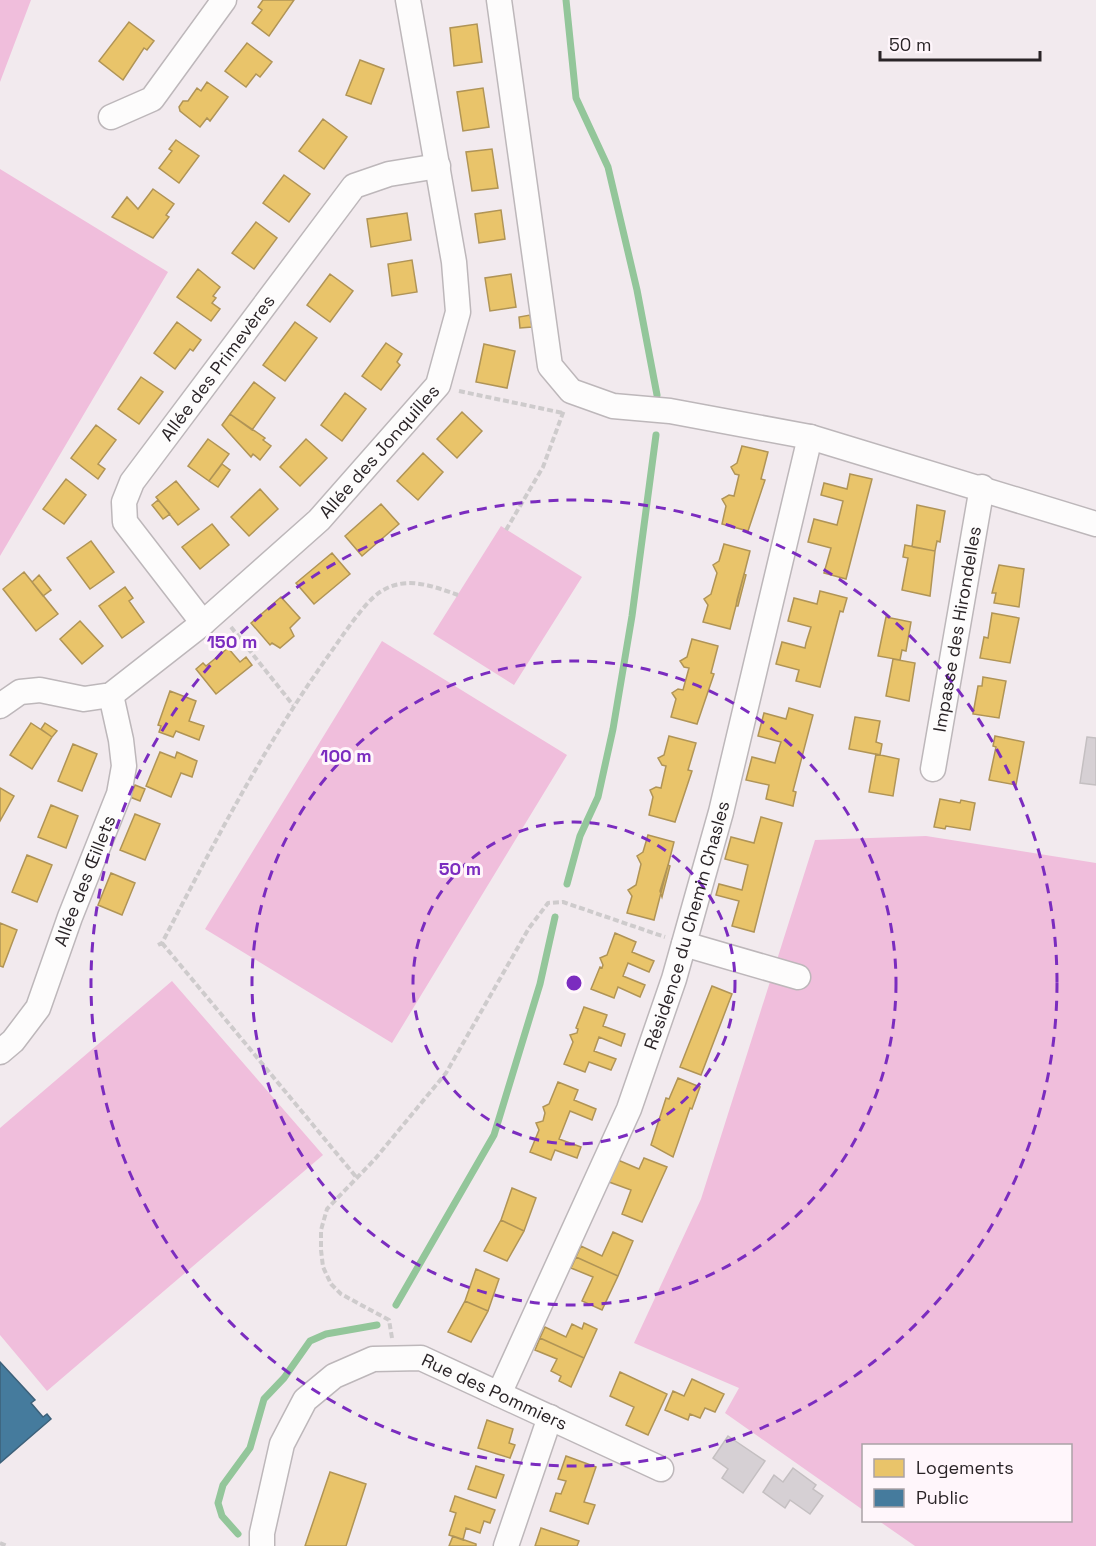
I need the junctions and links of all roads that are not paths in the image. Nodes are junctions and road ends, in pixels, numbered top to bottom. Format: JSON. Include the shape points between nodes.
{"nodes":[{"id":1,"x":224,"y":0,"type":"edge"},
{"id":2,"x":408,"y":0,"type":"edge"},
{"id":3,"x":499,"y":0,"type":"edge"},
{"id":4,"x":111,"y":117,"type":"dead end"},
{"id":5,"x":438,"y":166,"type":"junction"},
{"id":6,"x":810,"y":436,"type":"junction"},
{"id":7,"x":982,"y":487,"type":"junction"},
{"id":8,"x":1096,"y":524,"type":"edge"},
{"id":9,"x":210,"y":616,"type":"junction"},
{"id":10,"x":111,"y":696,"type":"junction"},
{"id":11,"x":0,"y":706,"type":"edge"},
{"id":12,"x":933,"y":769,"type":"dead end"},
{"id":13,"x":684,"y":944,"type":"junction"},
{"id":14,"x":798,"y":977,"type":"dead end"},
{"id":15,"x":0,"y":1052,"type":"edge"},
{"id":16,"x":499,"y":1394,"type":"junction"},
{"id":17,"x":550,"y":1416,"type":"junction"},
{"id":18,"x":661,"y":1469,"type":"dead end"},
{"id":19,"x":262,"y":1546,"type":"edge"},
{"id":20,"x":506,"y":1546,"type":"edge"}],
"edges":[{"from":1,"to":4,"type":"street","via":[[152,99]]},
{"from":2,"to":5,"type":"street","name":"Allée des Jonquilles"},
{"from":3,"to":6,"type":"street","via":[[550,366],[567,402],[670,411]]},
{"from":5,"to":9,"type":"street","name":"Allée des Jonquilles","via":[[458,312],[438,385],[320,520]]},
{"from":5,"to":9,"type":"street","name":"Allée des Primevères","via":[[389,174],[354,186],[132,482],[124,502],[125,522]]},
{"from":6,"to":7,"type":"street"},
{"from":6,"to":13,"type":"street","name":"Résidence du Chemin Chasles","via":[[721,812]]},
{"from":7,"to":8,"type":"street"},
{"from":7,"to":12,"type":"street","name":"Impasse des Hirondelles"},
{"from":9,"to":10,"type":"street","name":"Allée des Jonquilles"},
{"from":10,"to":11,"type":"street","via":[[84,699],[40,690],[20,692]]},
{"from":10,"to":15,"type":"street","name":"Allée des Œillets","via":[[124,766],[119,794],[38,1008]]},
{"from":13,"to":14,"type":"street"},
{"from":13,"to":16,"type":"street","name":"Résidence du Chemin Chasles","via":[[629,1109]]},
{"from":16,"to":17,"type":"street","name":"Rue des Pommiers"},
{"from":16,"to":19,"type":"street","name":"Rue des Pommiers","via":[[421,1358],[373,1359],[334,1376],[304,1400],[282,1444]]},
{"from":17,"to":18,"type":"street","name":"Rue des Pommiers"},
{"from":17,"to":20,"type":"street"}]}
